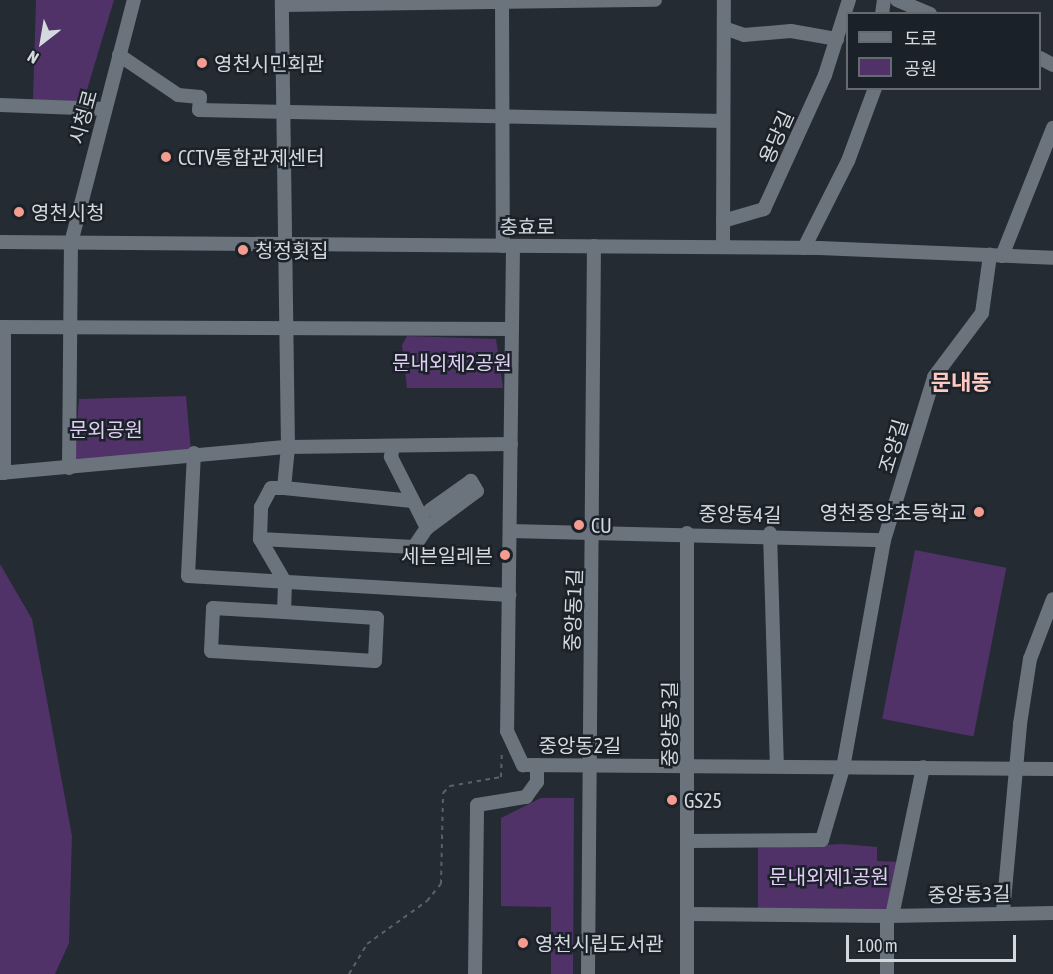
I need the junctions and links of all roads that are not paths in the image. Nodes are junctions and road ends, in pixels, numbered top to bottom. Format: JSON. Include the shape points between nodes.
{"nodes":[{"id":1,"x":134,"y":0,"type":"edge"},
{"id":2,"x":655,"y":0,"type":"edge"},
{"id":3,"x":724,"y":0,"type":"edge"},
{"id":4,"x":849,"y":0,"type":"edge"},
{"id":5,"x":897,"y":0,"type":"edge"},
{"id":6,"x":502,"y":1,"type":"edge"},
{"id":7,"x":282,"y":2,"type":"edge"},
{"id":8,"x":925,"y":12,"type":"edge"},
{"id":9,"x":724,"y":28,"type":"junction"},
{"id":10,"x":837,"y":39,"type":"junction"},
{"id":11,"x":119,"y":55,"type":"junction"},
{"id":12,"x":874,"y":90,"type":"edge"},
{"id":13,"x":0,"y":105,"type":"edge"},
{"id":14,"x":105,"y":109,"type":"junction"},
{"id":15,"x":283,"y":115,"type":"junction"},
{"id":16,"x":503,"y":118,"type":"junction"},
{"id":17,"x":723,"y":121,"type":"junction"},
{"id":18,"x":1053,"y":128,"type":"edge"},
{"id":19,"x":723,"y":221,"type":"junction"},
{"id":20,"x":0,"y":242,"type":"edge"},
{"id":21,"x":71,"y":243,"type":"junction"},
{"id":22,"x":285,"y":244,"type":"junction"},
{"id":23,"x":508,"y":246,"type":"junction"},
{"id":24,"x":594,"y":246,"type":"junction"},
{"id":25,"x":723,"y":247,"type":"junction"},
{"id":26,"x":804,"y":248,"type":"junction"},
{"id":27,"x":996,"y":256,"type":"junction"},
{"id":28,"x":1053,"y":258,"type":"edge"},
{"id":29,"x":2,"y":327,"type":"edge"},
{"id":30,"x":70,"y":329,"type":"junction"},
{"id":31,"x":285,"y":329,"type":"junction"},
{"id":32,"x":512,"y":329,"type":"junction"},
{"id":33,"x":511,"y":444,"type":"junction"},
{"id":34,"x":393,"y":446,"type":"junction"},
{"id":35,"x":288,"y":447,"type":"junction"},
{"id":36,"x":194,"y":453,"type":"junction"},
{"id":37,"x":69,"y":468,"type":"junction"},
{"id":38,"x":2,"y":473,"type":"edge"},
{"id":39,"x":284,"y":488,"type":"junction"},
{"id":40,"x":412,"y":501,"type":"junction"},
{"id":41,"x":430,"y":510,"type":"dead end"},
{"id":42,"x":427,"y":528,"type":"junction"},
{"id":43,"x":510,"y":531,"type":"junction"},
{"id":44,"x":594,"y":533,"type":"junction"},
{"id":45,"x":687,"y":533,"type":"junction"},
{"id":46,"x":770,"y":533,"type":"junction"},
{"id":47,"x":260,"y":539,"type":"junction"},
{"id":48,"x":884,"y":540,"type":"junction"},
{"id":49,"x":285,"y":582,"type":"junction"},
{"id":50,"x":509,"y":595,"type":"junction"},
{"id":51,"x":1053,"y":599,"type":"edge"},
{"id":52,"x":284,"y":612,"type":"junction"},
{"id":53,"x":588,"y":764,"type":"junction"},
{"id":54,"x":537,"y":765,"type":"junction"},
{"id":55,"x":689,"y":766,"type":"junction"},
{"id":56,"x":777,"y":766,"type":"junction"},
{"id":57,"x":923,"y":767,"type":"junction"},
{"id":58,"x":843,"y":768,"type":"junction"},
{"id":59,"x":1016,"y":769,"type":"junction"},
{"id":60,"x":1053,"y":769,"type":"edge"},
{"id":61,"x":689,"y":841,"type":"junction"},
{"id":62,"x":1002,"y":912,"type":"junction"},
{"id":63,"x":1053,"y":913,"type":"edge"},
{"id":64,"x":689,"y":914,"type":"junction"},
{"id":65,"x":889,"y":916,"type":"junction"},
{"id":66,"x":475,"y":974,"type":"edge"},
{"id":67,"x":588,"y":974,"type":"edge"},
{"id":68,"x":687,"y":974,"type":"edge"},
{"id":69,"x":886,"y":974,"type":"edge"}],
"edges":[{"from":1,"to":11,"type":"street","name":"시청로"},
{"from":2,"to":6,"type":"street"},
{"from":3,"to":9,"type":"street"},
{"from":4,"to":10,"type":"street","name":"용당길"},
{"from":5,"to":8,"type":"street"},
{"from":6,"to":7,"type":"street"},
{"from":6,"to":16,"type":"street","name":"중앙동2길"},
{"from":7,"to":15,"type":"street"},
{"from":9,"to":10,"type":"street","via":[[744,35],[791,31]]},
{"from":9,"to":17,"type":"street"},
{"from":10,"to":19,"type":"street","name":"용당길","via":[[764,209]]},
{"from":11,"to":14,"type":"street","name":"시청로"},
{"from":11,"to":15,"type":"street","via":[[178,95],[200,97],[199,110]]},
{"from":12,"to":26,"type":"street","via":[[848,160]]},
{"from":13,"to":14,"type":"street"},
{"from":14,"to":21,"type":"street","name":"시청로"},
{"from":15,"to":16,"type":"street"},
{"from":15,"to":22,"type":"street"},
{"from":16,"to":17,"type":"street"},
{"from":16,"to":23,"type":"street","name":"중앙동2길"},
{"from":17,"to":19,"type":"street"},
{"from":18,"to":27,"type":"street","name":"조양길"},
{"from":19,"to":25,"type":"street"},
{"from":20,"to":21,"type":"street","name":"충효로"},
{"from":21,"to":22,"type":"street","name":"충효로"},
{"from":21,"to":30,"type":"street","name":"시청로"},
{"from":22,"to":23,"type":"street","name":"충효로"},
{"from":22,"to":31,"type":"street"},
{"from":23,"to":24,"type":"street","name":"충효로"},
{"from":23,"to":32,"type":"street","name":"중앙동2길"},
{"from":24,"to":25,"type":"street","name":"충효로"},
{"from":24,"to":44,"type":"street","name":"중앙동1길"},
{"from":25,"to":26,"type":"street","name":"충효로"},
{"from":26,"to":27,"type":"street","name":"충효로"},
{"from":27,"to":28,"type":"street","name":"충효로"},
{"from":27,"to":48,"type":"street","name":"조양길","via":[[982,313],[934,377]]},
{"from":29,"to":30,"type":"street"},
{"from":29,"to":38,"type":"street"},
{"from":30,"to":31,"type":"street"},
{"from":30,"to":37,"type":"street","name":"시청로"},
{"from":31,"to":32,"type":"street"},
{"from":31,"to":35,"type":"street"},
{"from":32,"to":33,"type":"street","name":"중앙동2길"},
{"from":33,"to":34,"type":"street"},
{"from":33,"to":43,"type":"street","name":"중앙동2길"},
{"from":34,"to":35,"type":"street"},
{"from":34,"to":40,"type":"street","via":[[391,457]]},
{"from":35,"to":36,"type":"street"},
{"from":35,"to":39,"type":"street"},
{"from":36,"to":37,"type":"street"},
{"from":36,"to":49,"type":"street","via":[[188,576]]},
{"from":37,"to":38,"type":"street"},
{"from":39,"to":40,"type":"street"},
{"from":39,"to":47,"type":"street","via":[[271,488],[261,507]]},
{"from":40,"to":42,"type":"street"},
{"from":41,"to":42,"type":"street","via":[[471,481],[477,491]]},
{"from":42,"to":47,"type":"street","via":[[414,547]]},
{"from":43,"to":44,"type":"street","name":"중앙동4길"},
{"from":43,"to":50,"type":"street","name":"중앙동2길"},
{"from":44,"to":45,"type":"street","name":"중앙동4길"},
{"from":44,"to":53,"type":"street","name":"중앙동1길"},
{"from":45,"to":46,"type":"street","name":"중앙동4길"},
{"from":45,"to":55,"type":"street","name":"중앙동 3길"},
{"from":46,"to":48,"type":"street","name":"중앙동4길"},
{"from":46,"to":56,"type":"street"},
{"from":47,"to":49,"type":"street"},
{"from":48,"to":58,"type":"street","name":"조양길"},
{"from":49,"to":50,"type":"street"},
{"from":49,"to":52,"type":"street"},
{"from":50,"to":54,"type":"street","name":"중앙동2길","via":[[507,731],[523,765]]},
{"from":51,"to":59,"type":"street","via":[[1030,659]]},
{"from":52,"to":52,"type":"street","via":[[213,608],[211,651],[375,661],[377,618]]},
{"from":53,"to":54,"type":"street","name":"중앙동2길"},
{"from":53,"to":55,"type":"street","name":"중앙동2길"},
{"from":53,"to":67,"type":"street","name":"중앙동1길"},
{"from":54,"to":66,"type":"street","via":[[537,782],[526,797],[477,805]]},
{"from":55,"to":56,"type":"street","name":"중앙동2길"},
{"from":55,"to":61,"type":"street","name":"중앙동 3길"},
{"from":56,"to":58,"type":"street","name":"중앙동2길"},
{"from":57,"to":58,"type":"street","name":"중앙동2길"},
{"from":57,"to":59,"type":"street","name":"중앙동2길"},
{"from":57,"to":65,"type":"street"},
{"from":58,"to":61,"type":"street","name":"조양길","via":[[822,840]]},
{"from":59,"to":60,"type":"street","name":"중앙동2길"},
{"from":59,"to":62,"type":"street"},
{"from":61,"to":64,"type":"street","name":"중앙동 3길"},
{"from":62,"to":63,"type":"street","name":"중앙동3길"},
{"from":62,"to":65,"type":"street","name":"중앙동3길"},
{"from":64,"to":65,"type":"street","name":"중앙동3길"},
{"from":64,"to":68,"type":"street","name":"중앙동 3길"},
{"from":65,"to":69,"type":"street"}]}
